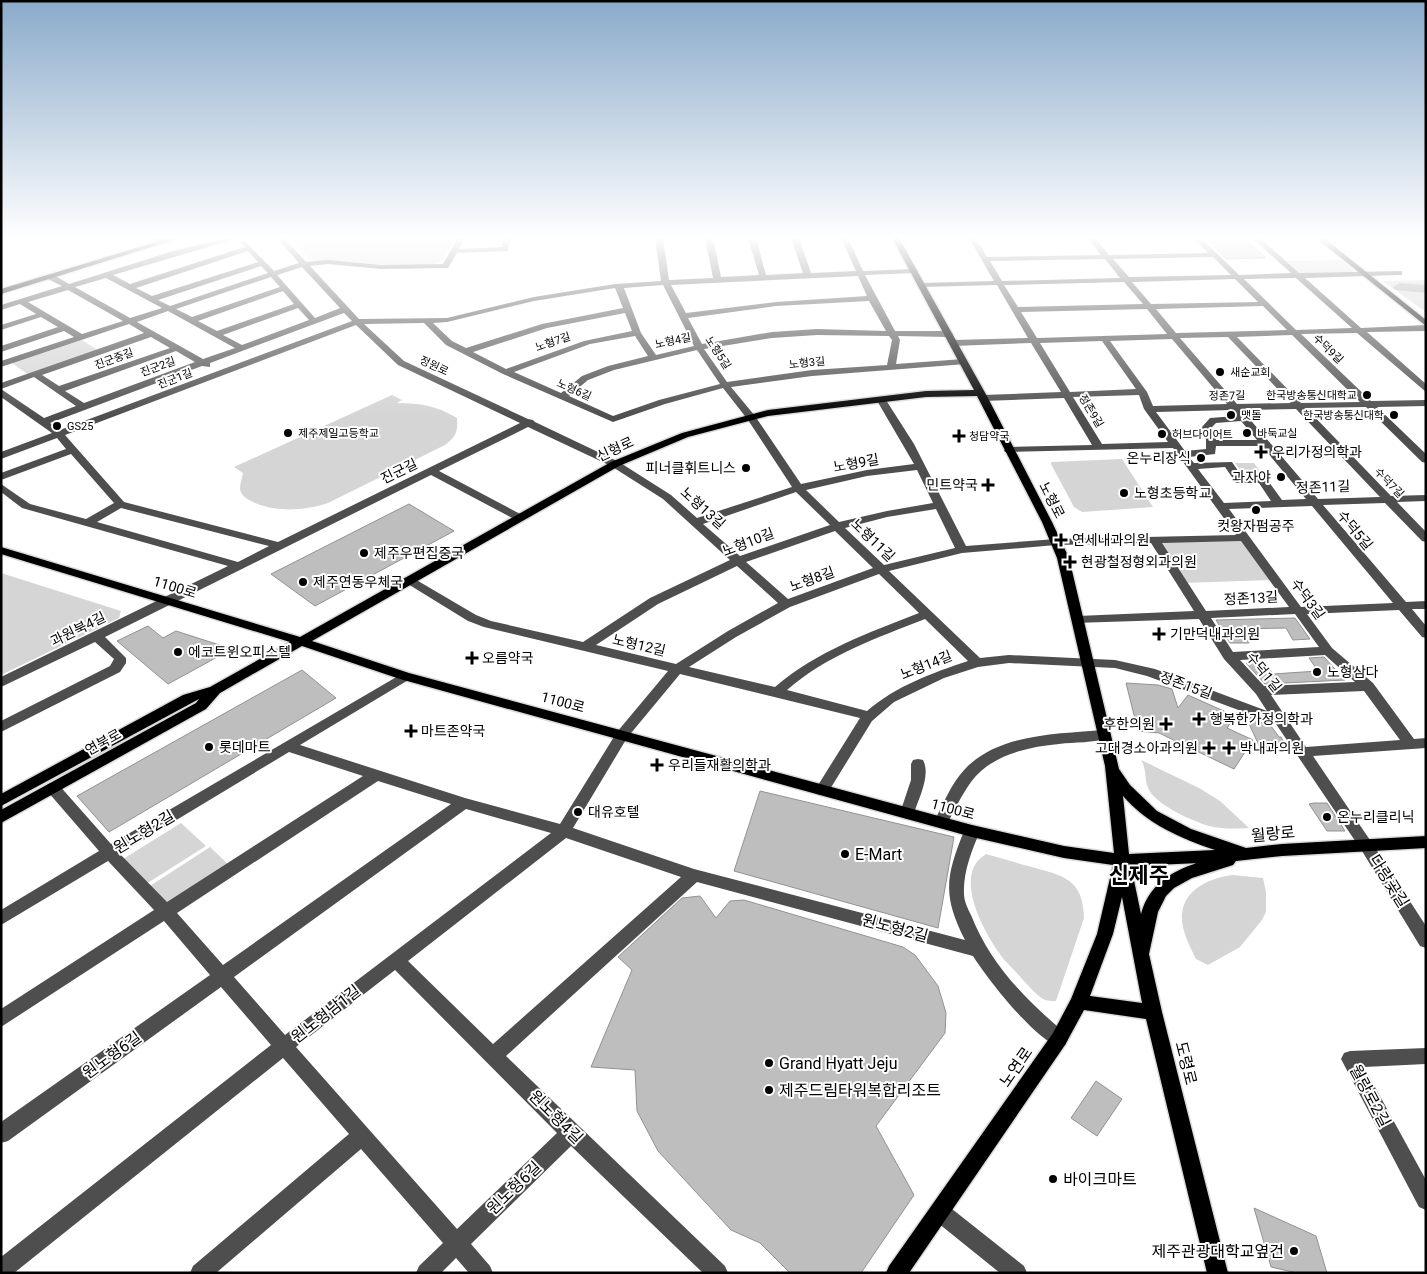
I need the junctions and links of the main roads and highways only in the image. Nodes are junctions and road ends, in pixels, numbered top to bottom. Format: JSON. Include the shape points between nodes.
{"nodes":[{"id":1,"x":929,"y":297,"type":"edge"},
{"id":2,"x":1393,"y":297,"type":"edge"},
{"id":3,"x":1426,"y":324,"type":"edge"},
{"id":4,"x":982,"y":396,"type":"junction"},
{"id":5,"x":1,"y":550,"type":"edge"},
{"id":6,"x":300,"y":641,"type":"junction"},
{"id":7,"x":215,"y":690,"type":"junction"},
{"id":8,"x":1112,"y":766,"type":"junction"},
{"id":9,"x":1,"y":801,"type":"edge"},
{"id":10,"x":1,"y":817,"type":"edge"},
{"id":11,"x":1426,"y":842,"type":"edge"},
{"id":12,"x":1252,"y":854,"type":"junction"},
{"id":13,"x":1122,"y":860,"type":"junction"},
{"id":14,"x":1142,"y":958,"type":"junction"},
{"id":15,"x":1080,"y":1002,"type":"junction"},
{"id":16,"x":1153,"y":1012,"type":"junction"},
{"id":17,"x":896,"y":1273,"type":"edge"},
{"id":18,"x":1218,"y":1273,"type":"edge"}],
"edges":[{"from":1,"to":4,"type":"main road","name":"노형로"},
{"from":2,"to":3,"type":"main road"},
{"from":4,"to":6,"type":"main road","name":"신형로","via":[[926,394],[768,413],[685,435],[615,464]]},
{"from":4,"to":8,"type":"main road","name":"노형로","via":[[1063,558]]},
{"from":5,"to":6,"type":"main road","name":"1100로"},
{"from":6,"to":7,"type":"main road","name":"연북로"},
{"from":6,"to":13,"type":"main road","name":"1100로","via":[[405,676],[907,813],[1064,852]]},
{"from":7,"to":9,"type":"main road","name":"연북로","via":[[188,698]]},
{"from":7,"to":10,"type":"main road","name":"연북로","via":[[201,706]]},
{"from":8,"to":12,"type":"main road","via":[[1127,793],[1148,811],[1184,833]]},
{"from":8,"to":13,"type":"main road","name":"노형로"},
{"from":11,"to":12,"type":"main road","name":"월랑로"},
{"from":12,"to":13,"type":"main road","name":"월랑로"},
{"from":12,"to":14,"type":"main road","via":[[1192,870],[1170,883],[1155,899]]},
{"from":13,"to":14,"type":"main road","name":"도령로"},
{"from":13,"to":15,"type":"main road","name":"노연로","via":[[1106,934]]},
{"from":14,"to":16,"type":"main road","name":"도령로"},
{"from":15,"to":16,"type":"main road"},
{"from":15,"to":17,"type":"main road","name":"노연로","via":[[1059,1039]]},
{"from":16,"to":18,"type":"main road","name":"도령로"}]}
